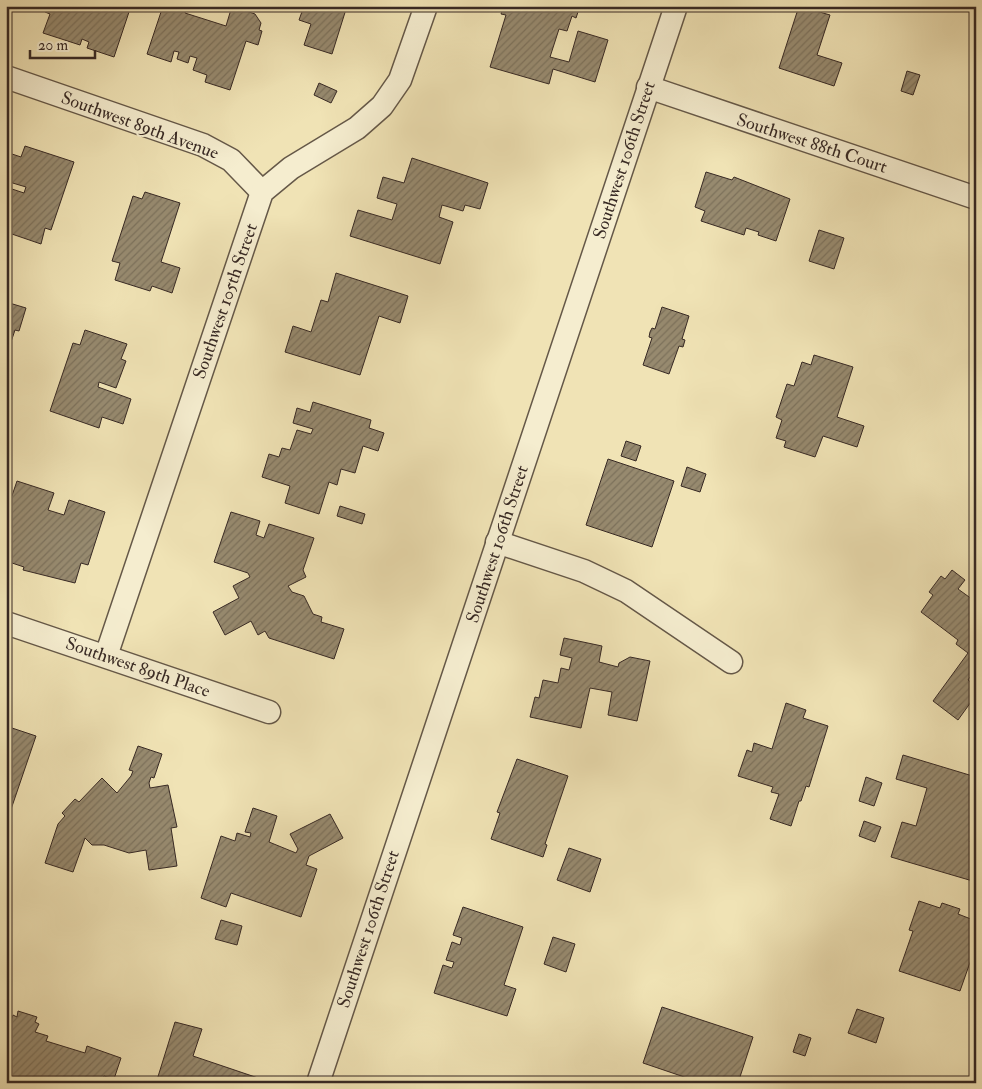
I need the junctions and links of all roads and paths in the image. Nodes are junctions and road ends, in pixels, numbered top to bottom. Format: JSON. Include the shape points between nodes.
{"nodes":[{"id":1,"x":426,"y":6,"type":"edge"},
{"id":2,"x":676,"y":6,"type":"edge"},
{"id":3,"x":6,"y":77,"type":"edge"},
{"id":4,"x":648,"y":87,"type":"junction"},
{"id":5,"x":262,"y":192,"type":"junction"},
{"id":6,"x":976,"y":198,"type":"edge"},
{"id":7,"x":498,"y":542,"type":"junction"},
{"id":8,"x":6,"y":623,"type":"edge"},
{"id":9,"x":106,"y":656,"type":"junction"},
{"id":10,"x":731,"y":662,"type":"dead end"},
{"id":11,"x":269,"y":712,"type":"dead end"},
{"id":12,"x":318,"y":1083,"type":"edge"}],
"edges":[{"from":1,"to":5,"type":"street","via":[[400,80],[382,106],[357,128],[292,168]]},
{"from":2,"to":4,"type":"street","name":"Southwest 106th Street"},
{"from":3,"to":5,"type":"street","name":"Southwest 89th Avenue","via":[[204,145],[231,160]]},
{"from":4,"to":6,"type":"street","name":"Southwest 88th Court"},
{"from":4,"to":7,"type":"street","name":"Southwest 106th Street"},
{"from":5,"to":9,"type":"street","name":"Southwest 105th Street"},
{"from":7,"to":10,"type":"street","via":[[584,571],[626,591]]},
{"from":7,"to":12,"type":"street","name":"Southwest 106th Street"},
{"from":8,"to":9,"type":"street","name":"Southwest 89th Place"},
{"from":9,"to":11,"type":"street","name":"Southwest 89th Place"}]}
